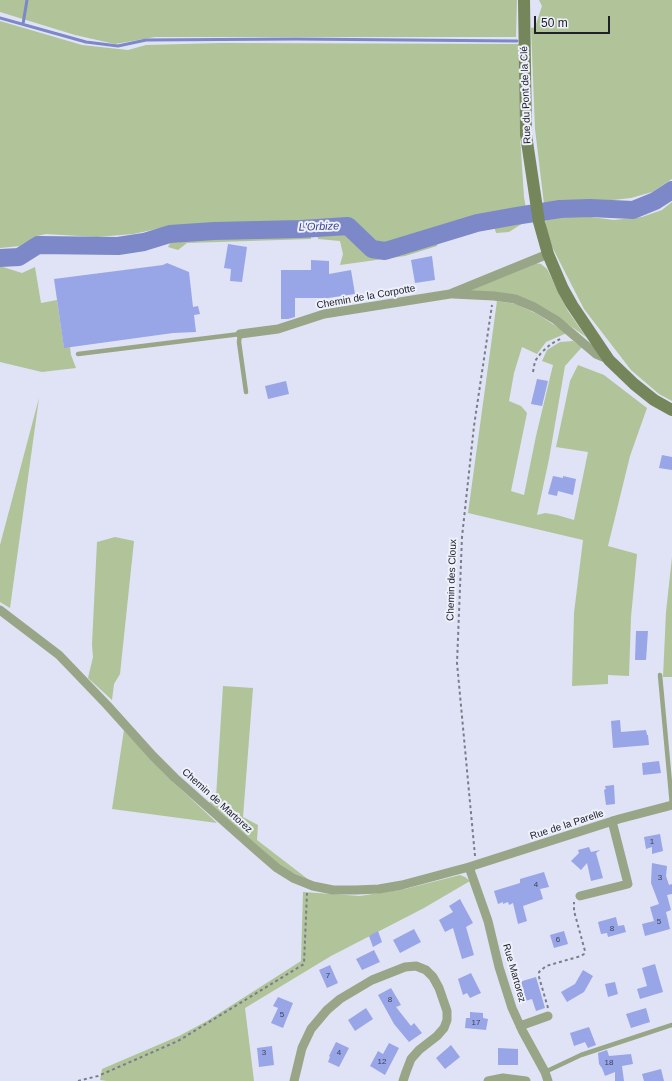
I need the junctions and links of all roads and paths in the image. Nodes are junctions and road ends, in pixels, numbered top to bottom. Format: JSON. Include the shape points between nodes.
{"nodes":[{"id":1,"x":524,"y":0,"type":"edge"},
{"id":2,"x":548,"y":254,"type":"junction"},
{"id":3,"x":450,"y":294,"type":"junction"},
{"id":4,"x":494,"y":296,"type":"junction"},
{"id":5,"x":572,"y":333,"type":"junction"},
{"id":6,"x":240,"y":334,"type":"junction"},
{"id":7,"x":78,"y":354,"type":"dead end"},
{"id":8,"x":609,"y":360,"type":"junction"},
{"id":9,"x":533,"y":372,"type":"dead end"},
{"id":10,"x":246,"y":392,"type":"dead end"},
{"id":11,"x":672,"y":410,"type":"edge"},
{"id":12,"x":0,"y":610,"type":"edge"},
{"id":13,"x":660,"y":675,"type":"dead end"},
{"id":14,"x":672,"y":805,"type":"edge"},
{"id":15,"x":612,"y":821,"type":"junction"},
{"id":16,"x":473,"y":866,"type":"junction"},
{"id":17,"x":308,"y":884,"type":"junction"},
{"id":18,"x":580,"y":896,"type":"joint"},
{"id":19,"x":548,"y":1016,"type":"joint"},
{"id":20,"x":672,"y":1025,"type":"edge"},
{"id":21,"x":520,"y":1026,"type":"junction"},
{"id":22,"x":546,"y":1076,"type":"edge"},
{"id":23,"x":78,"y":1081,"type":"edge"},
{"id":24,"x":294,"y":1081,"type":"edge"},
{"id":25,"x":404,"y":1081,"type":"edge"},
{"id":26,"x":488,"y":1081,"type":"edge"},
{"id":27,"x":526,"y":1081,"type":"edge"}],
"edges":[{"from":1,"to":2,"type":"street","name":"Rue du Pont de la Clé","via":[[526,135],[538,217]]},
{"from":2,"to":3,"type":"street","name":"Chemin de la Corpotte"},
{"from":2,"to":8,"type":"street","name":"Rue du Pont de la Clé","via":[[572,305]]},
{"from":3,"to":4,"type":"street","name":"Chemin de la Corpotte"},
{"from":3,"to":6,"type":"street","name":"Chemin de la Corpotte","via":[[324,314],[278,329]]},
{"from":4,"to":5,"type":"street","name":"Chemin de la Corpotte","via":[[534,307]]},
{"from":4,"to":16,"type":"path","name":"Chemin des Cloux","via":[[474,426],[462,537],[458,655]]},
{"from":5,"to":8,"type":"street","name":"Chemin de la Corpotte","via":[[596,354]]},
{"from":5,"to":9,"type":"path","via":[[541,352],[535,361]]},
{"from":6,"to":7,"type":"lane","name":"Chemin de la Corpotte"},
{"from":6,"to":10,"type":"lane"},
{"from":8,"to":11,"type":"street","name":"Rue du Pont de la Clé","via":[[654,400]]},
{"from":12,"to":17,"type":"street","name":"Chemin de Martorez","via":[[59,655],[164,767],[256,850],[277,868]]},
{"from":13,"to":14,"type":"lane"},
{"from":14,"to":15,"type":"street","name":"Rue de la Parelle"},
{"from":15,"to":16,"type":"street","name":"Rue de la Parelle"},
{"from":15,"to":18,"type":"street","via":[[628,884]]},
{"from":16,"to":17,"type":"street","name":"Chemin de Martorez","via":[[379,889],[333,890]]},
{"from":16,"to":21,"type":"street","name":"Rue Martorez","via":[[499,967]]},
{"from":17,"to":23,"type":"path","via":[[304,964],[178,1041],[98,1076]]},
{"from":18,"to":19,"type":"path","via":[[574,900],[574,910],[584,954],[546,966],[539,972]]},
{"from":19,"to":21,"type":"street"},
{"from":20,"to":22,"type":"lane","via":[[581,1055]]},
{"from":21,"to":22,"type":"street","name":"Rue Martorez"},
{"from":24,"to":25,"type":"street","via":[[302,1048],[311,1029],[327,1010],[372,980],[416,966],[426,970],[433,977],[447,1011],[447,1020],[437,1036],[412,1059]]},
{"from":26,"to":27,"type":"street","via":[[503,1078]]}]}
